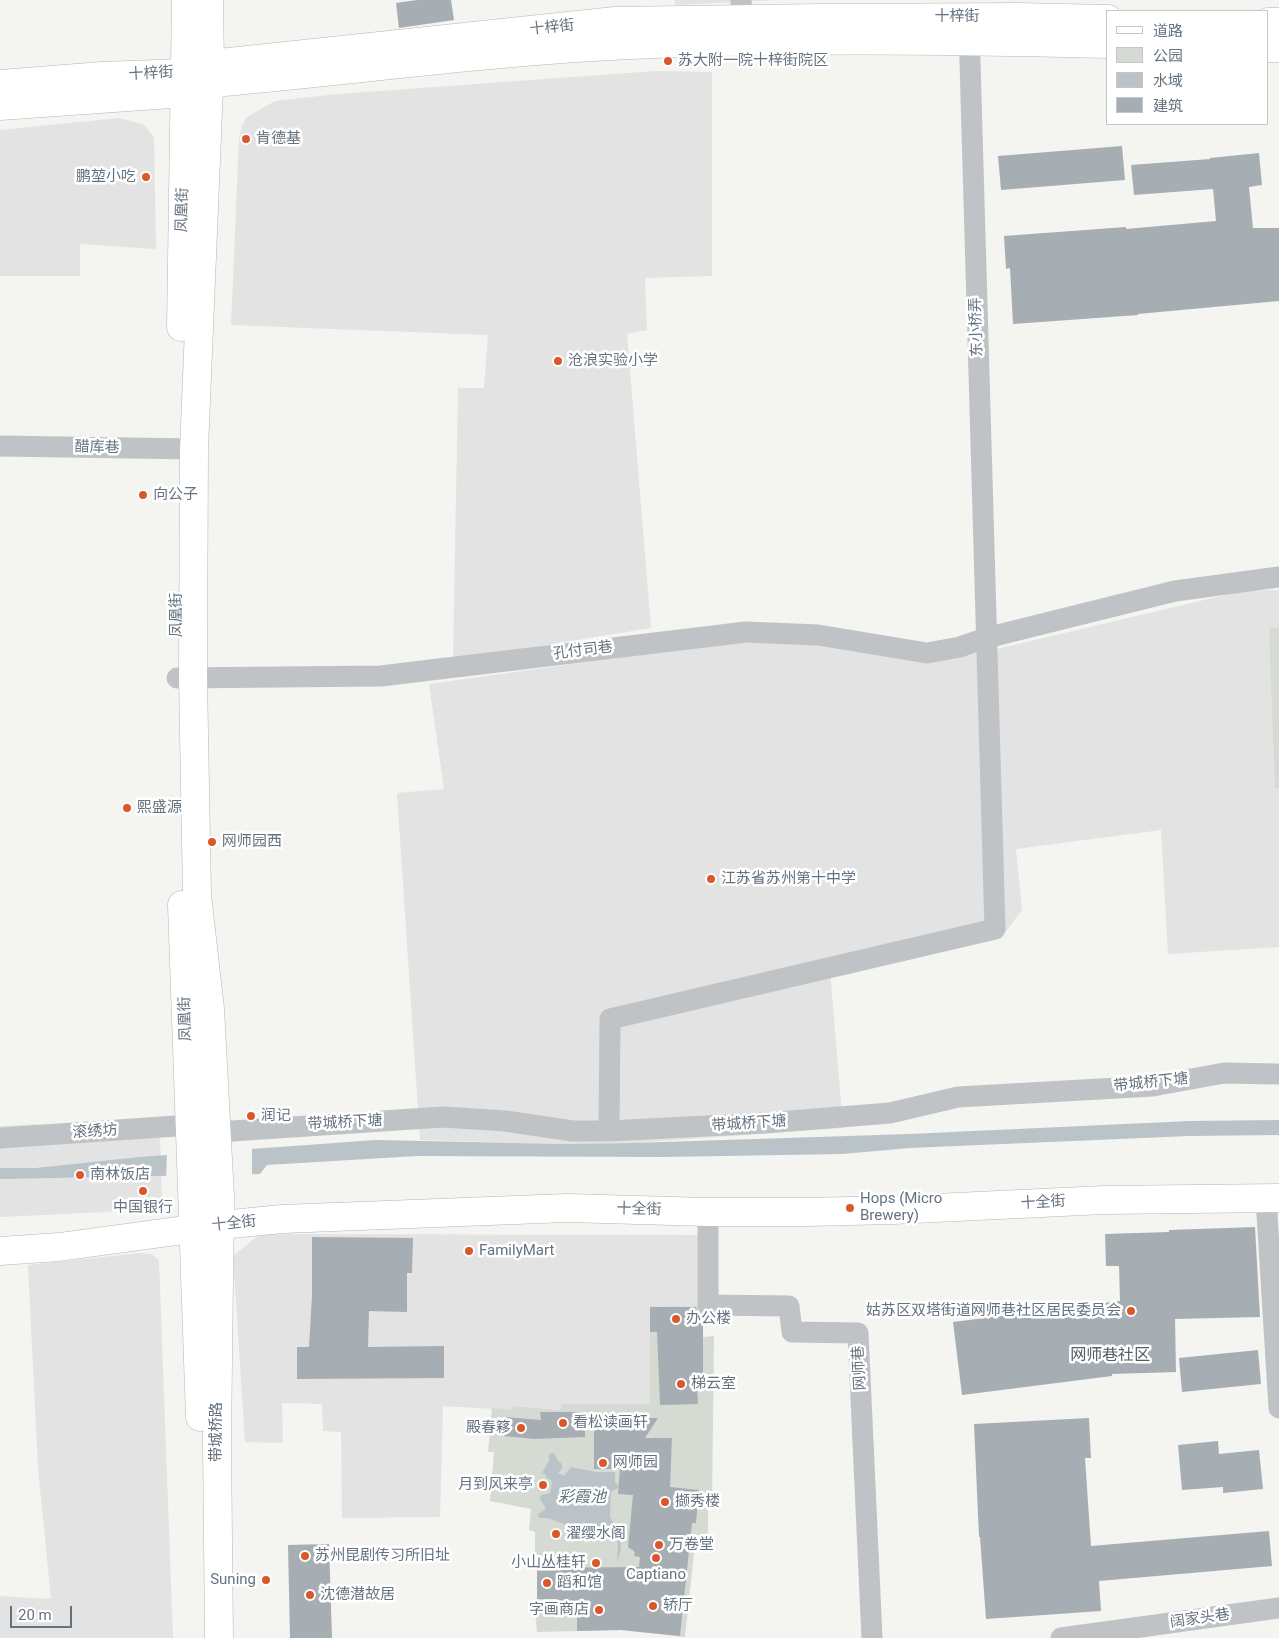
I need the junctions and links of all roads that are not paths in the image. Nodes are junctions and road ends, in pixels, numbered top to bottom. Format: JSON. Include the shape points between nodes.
{"nodes":[{"id":1,"x":186,"y":0,"type":"edge"},
{"id":2,"x":209,"y":0,"type":"edge"},
{"id":3,"x":1106,"y":19,"type":"edge"},
{"id":4,"x":742,"y":21,"type":"edge"},
{"id":5,"x":969,"y":29,"type":"junction"},
{"id":6,"x":1106,"y":44,"type":"edge"},
{"id":7,"x":197,"y":78,"type":"junction"},
{"id":8,"x":0,"y":84,"type":"edge"},
{"id":9,"x":0,"y":106,"type":"edge"},
{"id":10,"x":0,"y":446,"type":"edge"},
{"id":11,"x":186,"y":449,"type":"junction"},
{"id":12,"x":1279,"y":577,"type":"edge"},
{"id":13,"x":986,"y":638,"type":"junction"},
{"id":14,"x":185,"y":678,"type":"junction"},
{"id":15,"x":1279,"y":1074,"type":"edge"},
{"id":16,"x":204,"y":1128,"type":"junction"},
{"id":17,"x":609,"y":1131,"type":"junction"},
{"id":18,"x":0,"y":1138,"type":"edge"},
{"id":19,"x":1272,"y":1198,"type":"edge"},
{"id":20,"x":708,"y":1212,"type":"junction"},
{"id":21,"x":221,"y":1225,"type":"junction"},
{"id":22,"x":193,"y":1229,"type":"junction"},
{"id":23,"x":0,"y":1251,"type":"edge"},
{"id":24,"x":1279,"y":1408,"type":"edge"},
{"id":25,"x":1279,"y":1608,"type":"edge"},
{"id":26,"x":203,"y":1638,"type":"edge"},
{"id":27,"x":219,"y":1638,"type":"edge"},
{"id":28,"x":872,"y":1638,"type":"edge"},
{"id":29,"x":1061,"y":1638,"type":"edge"}],
"edges":[{"from":1,"to":7,"type":"main road","name":"凤凰街"},
{"from":2,"to":7,"type":"main road","name":"凤凰街"},
{"from":3,"to":5,"type":"main road","name":"十梓街"},
{"from":4,"to":5,"type":"main road","name":"十梓街"},
{"from":4,"to":7,"type":"main road","name":"十梓街","via":[[652,44]]},
{"from":5,"to":6,"type":"main road","name":"十梓街"},
{"from":5,"to":13,"type":"street","name":"东小桥弄"},
{"from":7,"to":8,"type":"main road","name":"十梓街","via":[[102,76]]},
{"from":7,"to":9,"type":"main road","name":"十梓街"},
{"from":7,"to":11,"type":"main road","name":"凤凰街"},
{"from":10,"to":11,"type":"street","name":"醋库巷"},
{"from":11,"to":14,"type":"main road","name":"凤凰街"},
{"from":12,"to":13,"type":"street","name":"孔付司巷","via":[[1175,591]]},
{"from":13,"to":14,"type":"street","name":"孔付司巷","via":[[927,653],[818,635],[746,632],[381,676]]},
{"from":13,"to":17,"type":"street","name":"东小桥弄","via":[[995,928],[610,1019]]},
{"from":14,"to":16,"type":"main road","name":"凤凰街","via":[[181,896]]},
{"from":15,"to":17,"type":"street","name":"带城桥下塘","via":[[1224,1074],[1153,1086],[958,1097],[890,1113],[832,1118]]},
{"from":16,"to":17,"type":"street","name":"带城桥下塘","via":[[444,1117],[506,1120],[574,1131]]},
{"from":16,"to":18,"type":"street","name":"滚绣坊"},
{"from":16,"to":21,"type":"main road","name":"凤凰街","via":[[220,1197]]},
{"from":16,"to":22,"type":"main road","name":"凤凰街","via":[[192,1196]]},
{"from":19,"to":20,"type":"main road","name":"十全街"},
{"from":19,"to":24,"type":"street"},
{"from":20,"to":21,"type":"main road","name":"十全街","via":[[567,1208],[282,1219]]},
{"from":20,"to":28,"type":"street","name":"网师巷","via":[[708,1305],[789,1306],[792,1332],[858,1333]]},
{"from":21,"to":22,"type":"main road","name":"十全街"},
{"from":21,"to":27,"type":"main road","name":"带城桥路","via":[[217,1442]]},
{"from":22,"to":23,"type":"main road","name":"十全街","via":[[59,1247]]},
{"from":22,"to":26,"type":"main road","name":"带城桥路","via":[[201,1442]]},
{"from":25,"to":29,"type":"street","name":"阔家头巷"}]}
